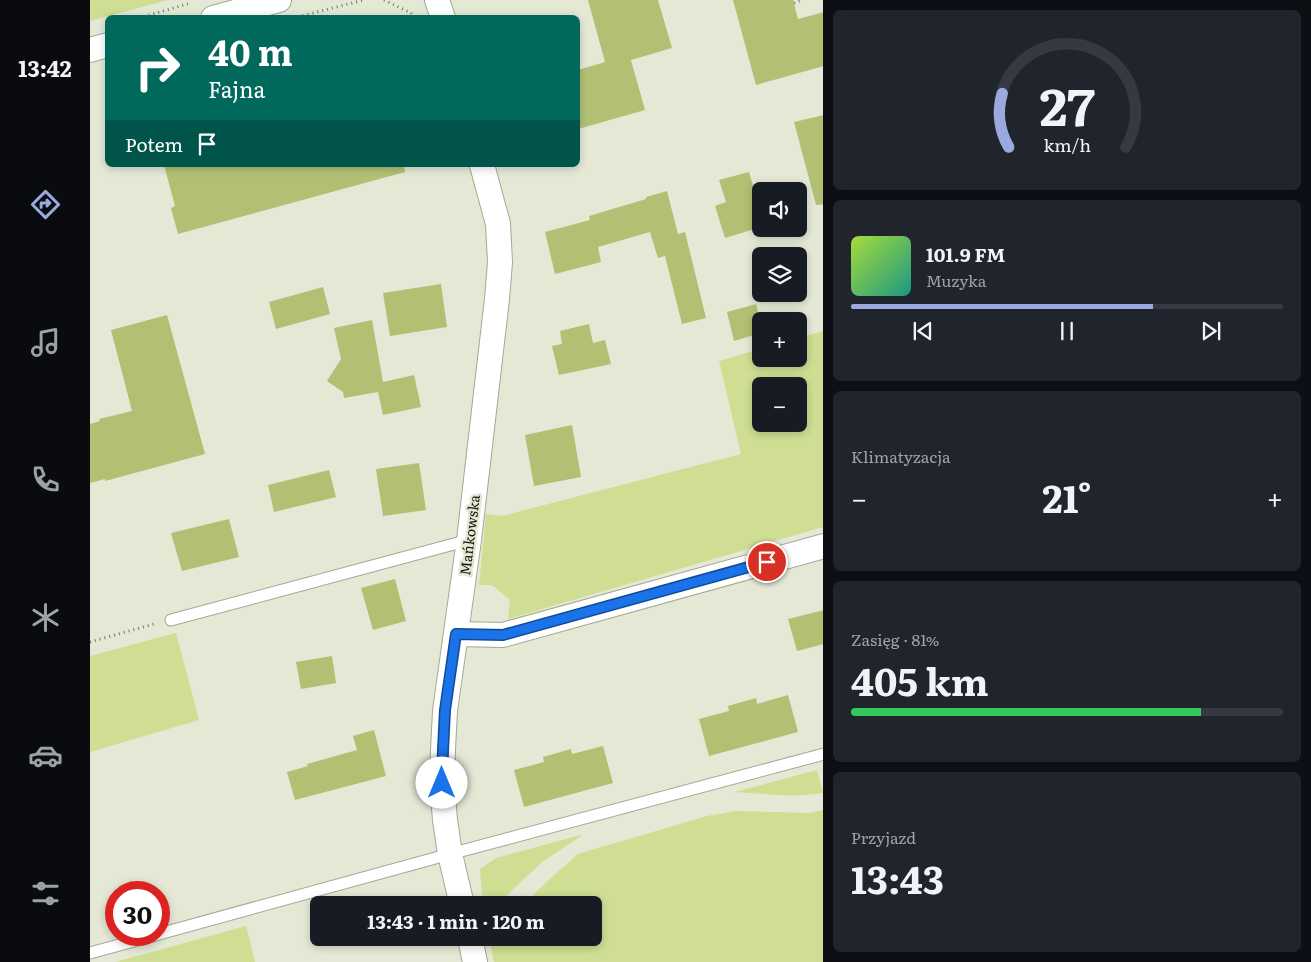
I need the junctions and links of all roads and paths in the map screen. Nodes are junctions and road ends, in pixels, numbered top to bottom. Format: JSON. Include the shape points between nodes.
{"nodes":[{"id":1,"x":279,"y":0,"type":"edge"},
{"id":2,"x":364,"y":0,"type":"edge"},
{"id":3,"x":384,"y":0,"type":"edge"},
{"id":4,"x":437,"y":0,"type":"edge"},
{"id":5,"x":801,"y":0,"type":"edge"},
{"id":6,"x":794,"y":3,"type":"dead end"},
{"id":7,"x":204,"y":10,"type":"edge"},
{"id":8,"x":163,"y":15,"type":"edge"},
{"id":9,"x":309,"y":15,"type":"edge"},
{"id":10,"x":412,"y":15,"type":"edge"},
{"id":11,"x":442,"y":15,"type":"edge"},
{"id":12,"x":105,"y":47,"type":"edge"},
{"id":13,"x":90,"y":50,"type":"edge"},
{"id":14,"x":483,"y":167,"type":"edge"},
{"id":15,"x":469,"y":540,"type":"junction"},
{"id":16,"x":823,"y":546,"type":"edge"},
{"id":17,"x":171,"y":620,"type":"joint"},
{"id":18,"x":456,"y":634,"type":"junction"},
{"id":19,"x":90,"y":642,"type":"edge"},
{"id":20,"x":823,"y":754,"type":"edge"},
{"id":21,"x":450,"y":854,"type":"junction"},
{"id":22,"x":460,"y":896,"type":"edge"},
{"id":23,"x":170,"y":931,"type":"edge"},
{"id":24,"x":116,"y":946,"type":"edge"},
{"id":25,"x":472,"y":946,"type":"edge"},
{"id":26,"x":90,"y":953,"type":"edge"},
{"id":27,"x":475,"y":962,"type":"edge"}],
"edges":[{"from":1,"to":7,"type":"street"},
{"from":2,"to":9,"type":"path"},
{"from":3,"to":10,"type":"path"},
{"from":4,"to":11,"type":"street"},
{"from":5,"to":6,"type":"path"},
{"from":7,"to":8,"type":"path"},
{"from":12,"to":13,"type":"street"},
{"from":14,"to":15,"type":"street","name":"Mańkowska","via":[[498,224],[500,262]]},
{"from":15,"to":17,"type":"lane"},
{"from":15,"to":18,"type":"street","name":"Mańkowska"},
{"from":16,"to":18,"type":"street","via":[[503,635]]},
{"from":17,"to":19,"type":"path"},
{"from":18,"to":21,"type":"street","name":"Mańkowska","via":[[445,710],[442,783]]},
{"from":20,"to":21,"type":"lane"},
{"from":21,"to":22,"type":"street","name":"Mańkowska"},
{"from":21,"to":23,"type":"lane"},
{"from":24,"to":26,"type":"lane"},
{"from":25,"to":27,"type":"street"}]}
